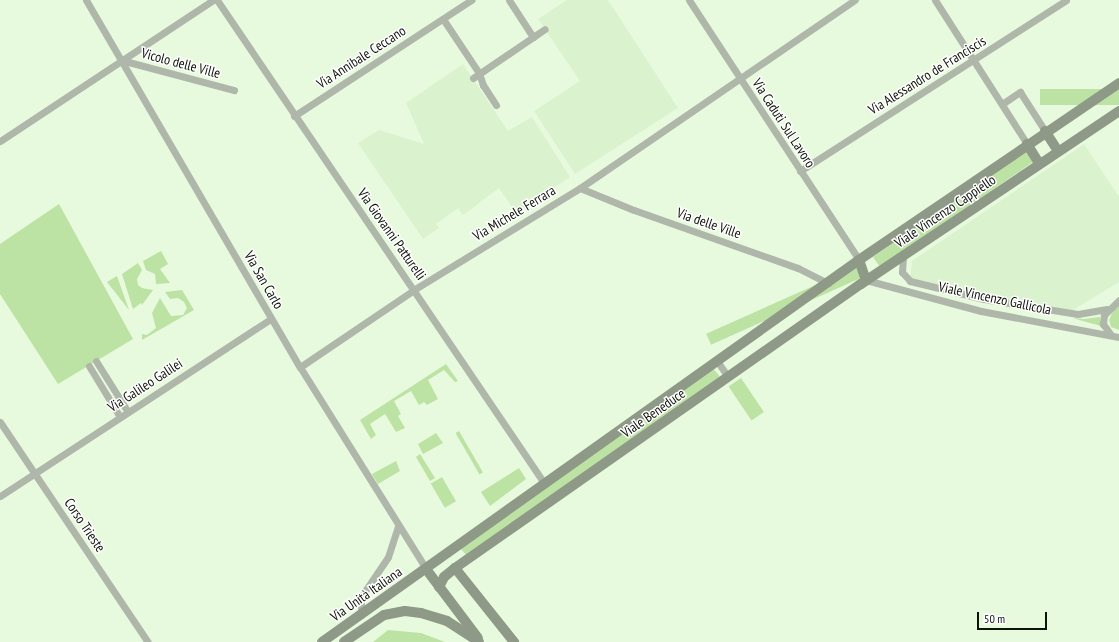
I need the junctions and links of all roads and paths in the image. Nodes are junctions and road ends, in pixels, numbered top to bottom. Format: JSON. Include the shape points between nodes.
{"nodes":[{"id":1,"x":86,"y":0,"type":"edge"},
{"id":2,"x":213,"y":0,"type":"edge"},
{"id":3,"x":217,"y":0,"type":"edge"},
{"id":4,"x":471,"y":0,"type":"edge"},
{"id":5,"x":509,"y":0,"type":"edge"},
{"id":6,"x":689,"y":0,"type":"edge"},
{"id":7,"x":855,"y":0,"type":"edge"},
{"id":8,"x":935,"y":0,"type":"edge"},
{"id":9,"x":1066,"y":0,"type":"edge"},
{"id":10,"x":442,"y":19,"type":"junction"},
{"id":11,"x":545,"y":29,"type":"dead end"},
{"id":12,"x":533,"y":37,"type":"junction"},
{"id":13,"x":121,"y":60,"type":"junction"},
{"id":14,"x":976,"y":60,"type":"junction"},
{"id":15,"x":480,"y":73,"type":"junction"},
{"id":16,"x":473,"y":78,"type":"dead end"},
{"id":17,"x":739,"y":78,"type":"junction"},
{"id":18,"x":1119,"y":83,"type":"edge"},
{"id":19,"x":234,"y":90,"type":"dead end"},
{"id":20,"x":1002,"y":104,"type":"junction"},
{"id":21,"x":496,"y":106,"type":"dead end"},
{"id":22,"x":1119,"y":111,"type":"edge"},
{"id":23,"x":294,"y":116,"type":"junction"},
{"id":24,"x":1045,"y":131,"type":"junction"},
{"id":25,"x":0,"y":141,"type":"edge"},
{"id":26,"x":1027,"y":144,"type":"junction"},
{"id":27,"x":1058,"y":151,"type":"junction"},
{"id":28,"x":1039,"y":163,"type":"junction"},
{"id":29,"x":800,"y":171,"type":"junction"},
{"id":30,"x":580,"y":188,"type":"junction"},
{"id":31,"x":903,"y":257,"type":"junction"},
{"id":32,"x":859,"y":260,"type":"junction"},
{"id":33,"x":866,"y":280,"type":"junction"},
{"id":34,"x":828,"y":283,"type":"junction"},
{"id":35,"x":415,"y":289,"type":"junction"},
{"id":36,"x":1119,"y":300,"type":"edge"},
{"id":37,"x":1107,"y":309,"type":"junction"},
{"id":38,"x":271,"y":319,"type":"junction"},
{"id":39,"x":1117,"y":337,"type":"edge"},
{"id":40,"x":96,"y":361,"type":"dead end"},
{"id":41,"x":717,"y":361,"type":"junction"},
{"id":42,"x":89,"y":366,"type":"dead end"},
{"id":43,"x":300,"y":367,"type":"junction"},
{"id":44,"x":728,"y":377,"type":"junction"},
{"id":45,"x":128,"y":412,"type":"junction"},
{"id":46,"x":120,"y":417,"type":"junction"},
{"id":47,"x":0,"y":422,"type":"edge"},
{"id":48,"x":34,"y":472,"type":"junction"},
{"id":49,"x":544,"y":483,"type":"junction"},
{"id":50,"x":0,"y":496,"type":"edge"},
{"id":51,"x":398,"y":526,"type":"junction"},
{"id":52,"x":454,"y":547,"type":"junction"},
{"id":53,"x":465,"y":562,"type":"junction"},
{"id":54,"x":455,"y":568,"type":"junction"},
{"id":55,"x":426,"y":569,"type":"junction"},
{"id":56,"x":439,"y":587,"type":"junction"},
{"id":57,"x":361,"y":615,"type":"junction"},
{"id":58,"x":148,"y":642,"type":"edge"},
{"id":59,"x":322,"y":642,"type":"edge"},
{"id":60,"x":344,"y":642,"type":"edge"},
{"id":61,"x":480,"y":642,"type":"edge"},
{"id":62,"x":514,"y":642,"type":"edge"}],
"edges":[{"from":1,"to":13,"type":"street","name":"Via San Carlo"},
{"from":2,"to":13,"type":"street"},
{"from":3,"to":23,"type":"street","name":"Via Giovanni Patturelli"},
{"from":4,"to":10,"type":"street","name":"Via Annibale Ceccano"},
{"from":5,"to":12,"type":"street"},
{"from":6,"to":17,"type":"street","name":"Via Caduti Sul Lavoro"},
{"from":7,"to":17,"type":"street","name":"Via Michele Ferrara"},
{"from":8,"to":14,"type":"street"},
{"from":9,"to":14,"type":"street","name":"Via Alessandro de Franciscis"},
{"from":10,"to":15,"type":"street"},
{"from":10,"to":23,"type":"street","name":"Via Annibale Ceccano"},
{"from":11,"to":12,"type":"street"},
{"from":12,"to":15,"type":"street"},
{"from":13,"to":19,"type":"street","name":"Vicolo delle Ville"},
{"from":13,"to":25,"type":"street"},
{"from":13,"to":38,"type":"street","name":"Via San Carlo"},
{"from":14,"to":20,"type":"street"},
{"from":14,"to":29,"type":"street","name":"Via Alessandro de Franciscis"},
{"from":15,"to":16,"type":"street"},
{"from":15,"to":21,"type":"street","via":[[483,86]]},
{"from":17,"to":29,"type":"street","name":"Via Caduti Sul Lavoro"},
{"from":17,"to":30,"type":"street","name":"Via Michele Ferrara"},
{"from":18,"to":24,"type":"street","name":"Viale Vincenzo Cappiello"},
{"from":20,"to":24,"type":"street","via":[[1020,92]]},
{"from":20,"to":26,"type":"street"},
{"from":22,"to":27,"type":"street","name":"Viale Vincenzo Cappiello"},
{"from":23,"to":35,"type":"street","name":"Via Giovanni Patturelli"},
{"from":24,"to":26,"type":"street","name":"Viale Vincenzo Cappiello"},
{"from":24,"to":27,"type":"street"},
{"from":26,"to":28,"type":"street"},
{"from":26,"to":32,"type":"street","name":"Viale Vincenzo Cappiello"},
{"from":27,"to":28,"type":"street","name":"Viale Vincenzo Cappiello"},
{"from":28,"to":31,"type":"street","name":"Viale Vincenzo Cappiello"},
{"from":29,"to":32,"type":"street","name":"Via Caduti Sul Lavoro"},
{"from":30,"to":34,"type":"street","name":"Via delle Ville","via":[[634,210],[798,268]]},
{"from":30,"to":35,"type":"street","name":"Via Michele Ferrara"},
{"from":31,"to":33,"type":"street","name":"Viale Vincenzo Cappiello"},
{"from":31,"to":37,"type":"street","name":"Viale Vincenzo Gallicola","via":[[902,272],[906,277],[925,284],[984,299],[1078,314]]},
{"from":32,"to":33,"type":"street"},
{"from":32,"to":34,"type":"street","name":"Viale Beneduce"},
{"from":33,"to":39,"type":"street","name":"Viale Vincenzo Gallicola","via":[[980,311]]},
{"from":33,"to":44,"type":"street","name":"Viale Beneduce"},
{"from":34,"to":41,"type":"street","name":"Viale Beneduce"},
{"from":35,"to":43,"type":"street","name":"Via Michele Ferrara"},
{"from":35,"to":49,"type":"street","name":"Via Giovanni Patturelli"},
{"from":36,"to":37,"type":"street"},
{"from":37,"to":39,"type":"street","via":[[1103,324],[1108,334]]},
{"from":38,"to":43,"type":"street","name":"Via San Carlo"},
{"from":38,"to":45,"type":"street","name":"Via Galileo Galilei"},
{"from":40,"to":45,"type":"street"},
{"from":41,"to":44,"type":"street"},
{"from":41,"to":49,"type":"street","name":"Viale Beneduce"},
{"from":42,"to":46,"type":"street"},
{"from":43,"to":51,"type":"street","name":"Via San Carlo"},
{"from":44,"to":53,"type":"street","name":"Viale Beneduce"},
{"from":45,"to":46,"type":"street","name":"Via Galileo Galilei"},
{"from":46,"to":48,"type":"street","name":"Via Galileo Galilei"},
{"from":47,"to":48,"type":"street","name":"Corso Trieste"},
{"from":48,"to":50,"type":"street","name":"Via Galileo Galilei"},
{"from":48,"to":58,"type":"street","name":"Corso Trieste"},
{"from":49,"to":52,"type":"street","name":"Viale Beneduce"},
{"from":51,"to":55,"type":"street","name":"Via San Carlo"},
{"from":51,"to":57,"type":"street","via":[[388,557],[361,597]]},
{"from":52,"to":53,"type":"street"},
{"from":52,"to":55,"type":"street","name":"Via Unità Italiana"},
{"from":53,"to":54,"type":"street","name":"Viale Beneduce"},
{"from":54,"to":55,"type":"street","via":[[443,564]]},
{"from":54,"to":56,"type":"street","name":"Viale Beneduce","via":[[444,577]]},
{"from":54,"to":62,"type":"street"},
{"from":55,"to":56,"type":"street"},
{"from":55,"to":57,"type":"street","name":"Via Unità Italiana"},
{"from":56,"to":61,"type":"street"},
{"from":57,"to":59,"type":"street","name":"Via Unità Italiana"},
{"from":60,"to":61,"type":"street","name":"Via Unità Italiana","via":[[384,615],[405,611],[447,621]]}]}
